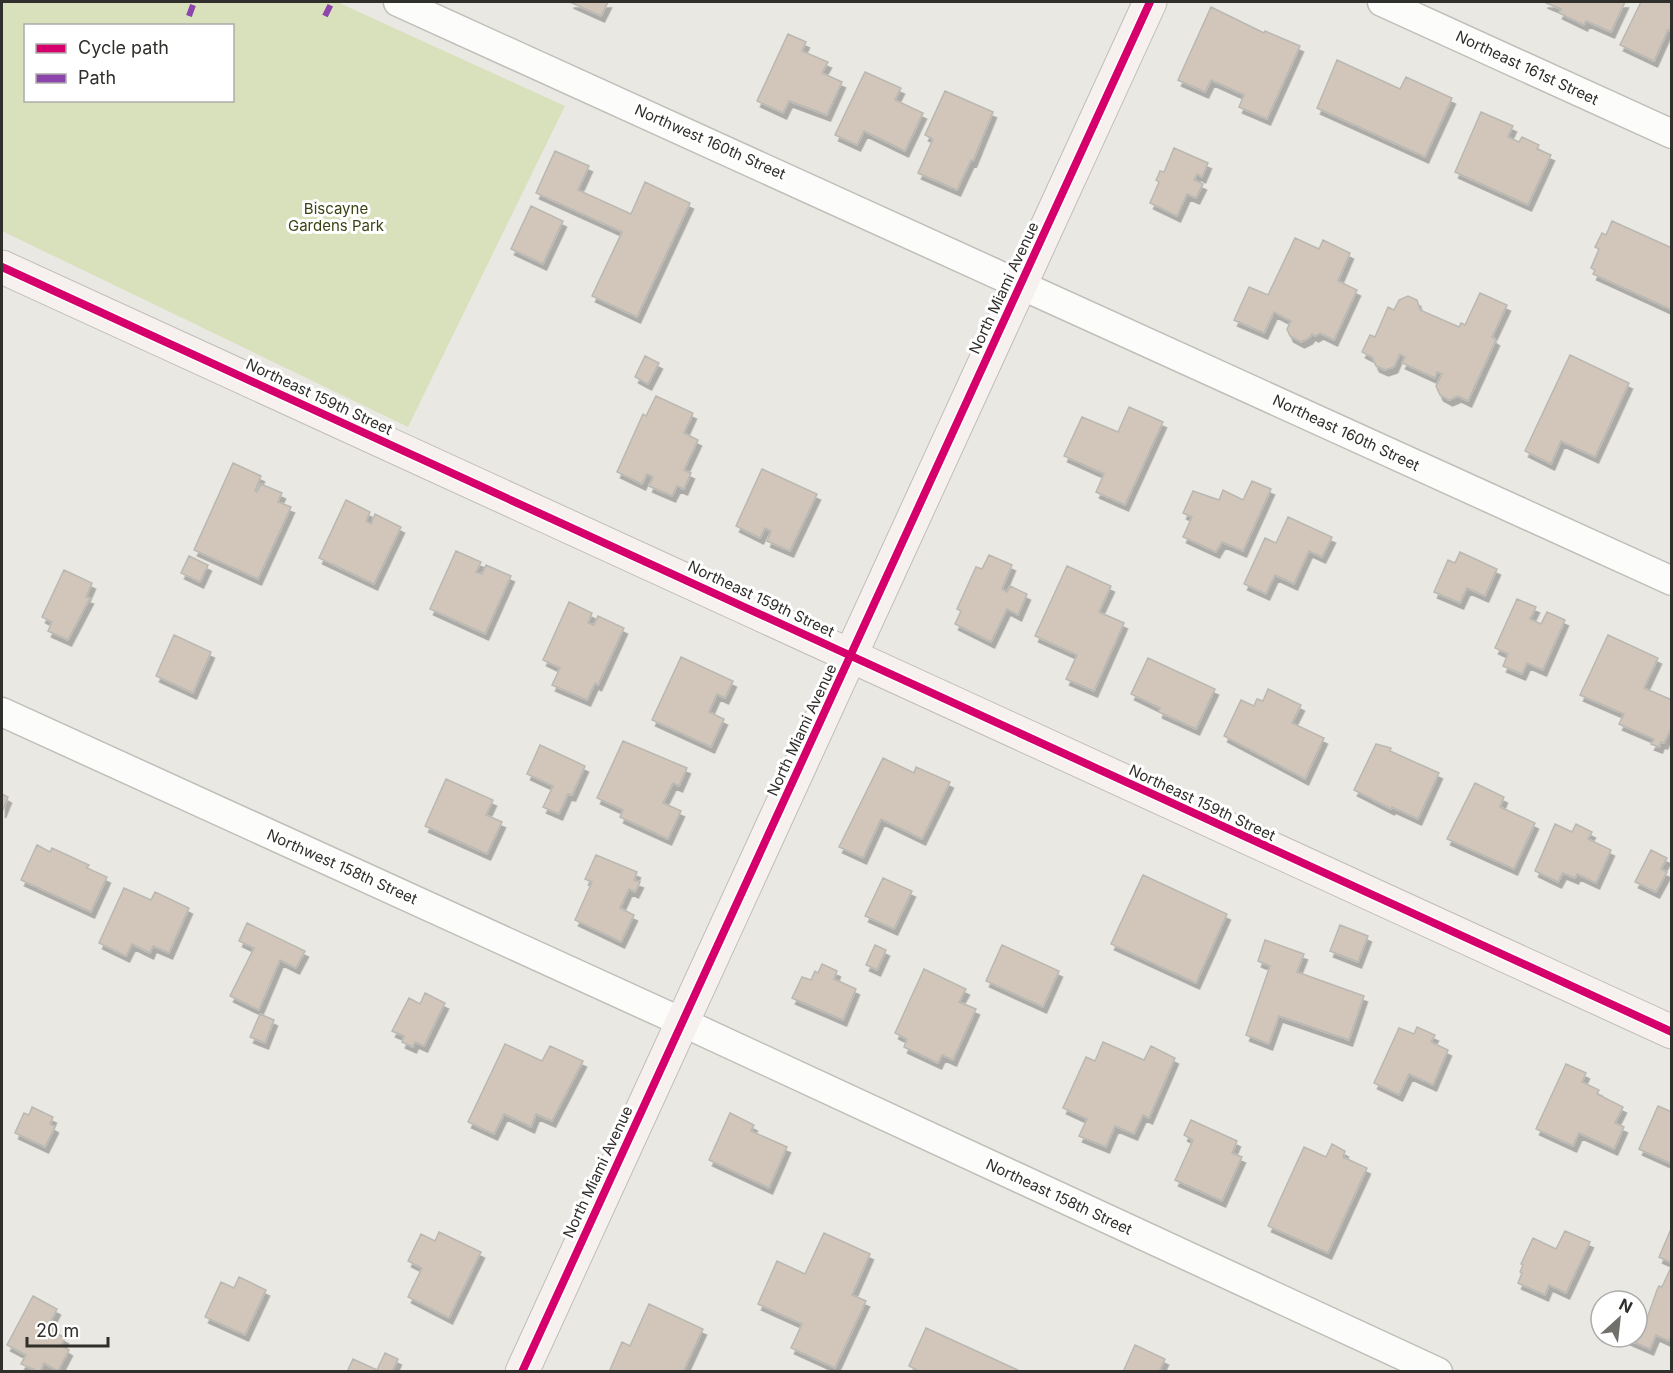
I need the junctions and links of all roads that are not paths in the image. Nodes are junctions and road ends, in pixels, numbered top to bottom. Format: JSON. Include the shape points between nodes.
{"nodes":[{"id":1,"x":398,"y":2,"type":"edge"},
{"id":2,"x":1150,"y":2,"type":"edge"},
{"id":3,"x":1382,"y":2,"type":"edge"},
{"id":4,"x":1671,"y":134,"type":"edge"},
{"id":5,"x":2,"y":267,"type":"edge"},
{"id":6,"x":1021,"y":284,"type":"junction"},
{"id":7,"x":1671,"y":581,"type":"edge"},
{"id":8,"x":851,"y":655,"type":"junction"},
{"id":9,"x":2,"y":712,"type":"edge"},
{"id":10,"x":682,"y":1022,"type":"junction"},
{"id":11,"x":1671,"y":1032,"type":"edge"},
{"id":12,"x":522,"y":1371,"type":"edge"},
{"id":13,"x":1438,"y":1371,"type":"edge"}],
"edges":[{"from":1,"to":6,"type":"street","name":"Northwest 160th Street"},
{"from":2,"to":6,"type":"street","name":"North Miami Avenue"},
{"from":3,"to":4,"type":"street","name":"Northeast 161st Street"},
{"from":5,"to":8,"type":"street","name":"Northeast 159th Street"},
{"from":6,"to":7,"type":"street","name":"Northeast 160th Street"},
{"from":6,"to":8,"type":"street","name":"North Miami Avenue"},
{"from":8,"to":10,"type":"street","name":"North Miami Avenue"},
{"from":8,"to":11,"type":"street","name":"Northeast 159th Street"},
{"from":9,"to":10,"type":"street","name":"Northwest 158th Street"},
{"from":10,"to":12,"type":"street","name":"North Miami Avenue"},
{"from":10,"to":13,"type":"street","name":"Northeast 158th Street"}]}
